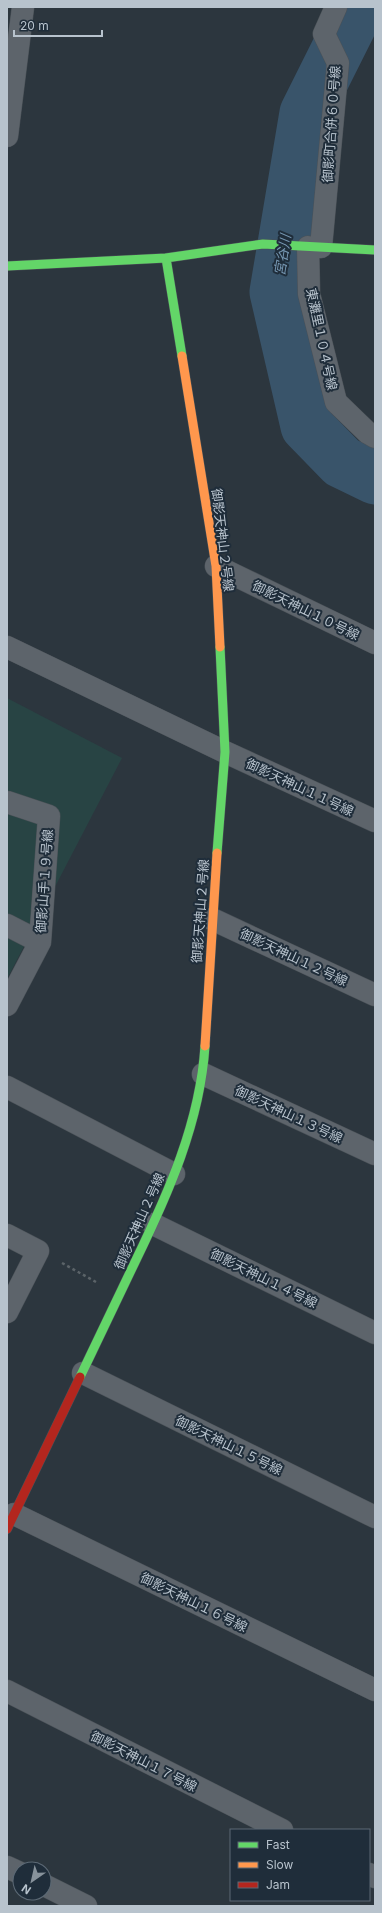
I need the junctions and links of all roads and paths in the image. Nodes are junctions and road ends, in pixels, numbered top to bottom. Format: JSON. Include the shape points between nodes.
{"nodes":[{"id":1,"x":23,"y":7,"type":"edge"},
{"id":2,"x":336,"y":7,"type":"edge"},
{"id":3,"x":7,"y":136,"type":"edge"},
{"id":4,"x":315,"y":247,"type":"junction"},
{"id":5,"x":375,"y":250,"type":"edge"},
{"id":6,"x":166,"y":258,"type":"junction"},
{"id":7,"x":7,"y":266,"type":"edge"},
{"id":8,"x":375,"y":437,"type":"edge"},
{"id":9,"x":216,"y":566,"type":"junction"},
{"id":10,"x":375,"y":643,"type":"edge"},
{"id":11,"x":7,"y":647,"type":"edge"},
{"id":12,"x":225,"y":752,"type":"junction"},
{"id":13,"x":7,"y":802,"type":"edge"},
{"id":14,"x":375,"y":821,"type":"edge"},
{"id":15,"x":212,"y":919,"type":"junction"},
{"id":16,"x":7,"y":924,"type":"edge"},
{"id":17,"x":40,"y":942,"type":"junction"},
{"id":18,"x":375,"y":995,"type":"edge"},
{"id":19,"x":7,"y":1005,"type":"edge"},
{"id":20,"x":203,"y":1074,"type":"junction"},
{"id":21,"x":7,"y":1087,"type":"edge"},
{"id":22,"x":375,"y":1154,"type":"edge"},
{"id":23,"x":174,"y":1174,"type":"junction"},
{"id":24,"x":153,"y":1224,"type":"junction"},
{"id":25,"x":7,"y":1235,"type":"edge"},
{"id":26,"x":38,"y":1251,"type":"junction"},
{"id":27,"x":120,"y":1294,"type":"junction"},
{"id":28,"x":7,"y":1312,"type":"edge"},
{"id":29,"x":375,"y":1333,"type":"edge"},
{"id":30,"x":83,"y":1373,"type":"junction"},
{"id":31,"x":375,"y":1517,"type":"edge"},
{"id":32,"x":10,"y":1522,"type":"edge"},
{"id":33,"x":375,"y":1690,"type":"edge"},
{"id":34,"x":7,"y":1691,"type":"edge"},
{"id":35,"x":280,"y":1829,"type":"edge"},
{"id":36,"x":52,"y":1889,"type":"edge"},
{"id":37,"x":86,"y":1906,"type":"edge"}],
"edges":[{"from":1,"to":3,"type":"street"},
{"from":2,"to":4,"type":"street","name":"御影町合併６０号線","via":[[324,34],[338,63]]},
{"from":4,"to":5,"type":"street"},
{"from":4,"to":6,"type":"street","via":[[263,244]]},
{"from":4,"to":8,"type":"street","name":"東灘里１０４号線","via":[[309,294],[336,402]]},
{"from":6,"to":7,"type":"street"},
{"from":6,"to":9,"type":"street","name":"御影天神山２号線"},
{"from":9,"to":10,"type":"street","name":"御影天神山１０号線"},
{"from":9,"to":12,"type":"street","name":"御影天神山２号線"},
{"from":11,"to":12,"type":"street","name":"御影天神山１１号線"},
{"from":12,"to":14,"type":"street","name":"御影天神山１１号線"},
{"from":12,"to":15,"type":"street","name":"御影天神山２号線"},
{"from":13,"to":17,"type":"street","name":"御影山手１９号線","via":[[49,816]]},
{"from":15,"to":18,"type":"street","name":"御影天神山１２号線"},
{"from":15,"to":20,"type":"street","name":"御影天神山２号線"},
{"from":16,"to":17,"type":"street"},
{"from":17,"to":19,"type":"street","name":"御影山手１９号線"},
{"from":20,"to":22,"type":"street","name":"御影天神山１３号線"},
{"from":20,"to":23,"type":"street","name":"御影天神山２号線","via":[[184,1150]]},
{"from":21,"to":23,"type":"street"},
{"from":23,"to":24,"type":"street","name":"御影天神山２号線"},
{"from":24,"to":27,"type":"street","name":"御影天神山２号線"},
{"from":24,"to":29,"type":"street","name":"御影天神山１４号線"},
{"from":25,"to":26,"type":"street"},
{"from":26,"to":27,"type":"path"},
{"from":26,"to":28,"type":"street"},
{"from":27,"to":30,"type":"street","name":"御影天神山２号線"},
{"from":30,"to":31,"type":"street","name":"御影天神山１５号線"},
{"from":30,"to":32,"type":"street","name":"御影天神山２号線"},
{"from":32,"to":33,"type":"street","name":"御影天神山１６号線"},
{"from":34,"to":35,"type":"street","name":"御影天神山１７号線"},
{"from":36,"to":37,"type":"street"}]}
